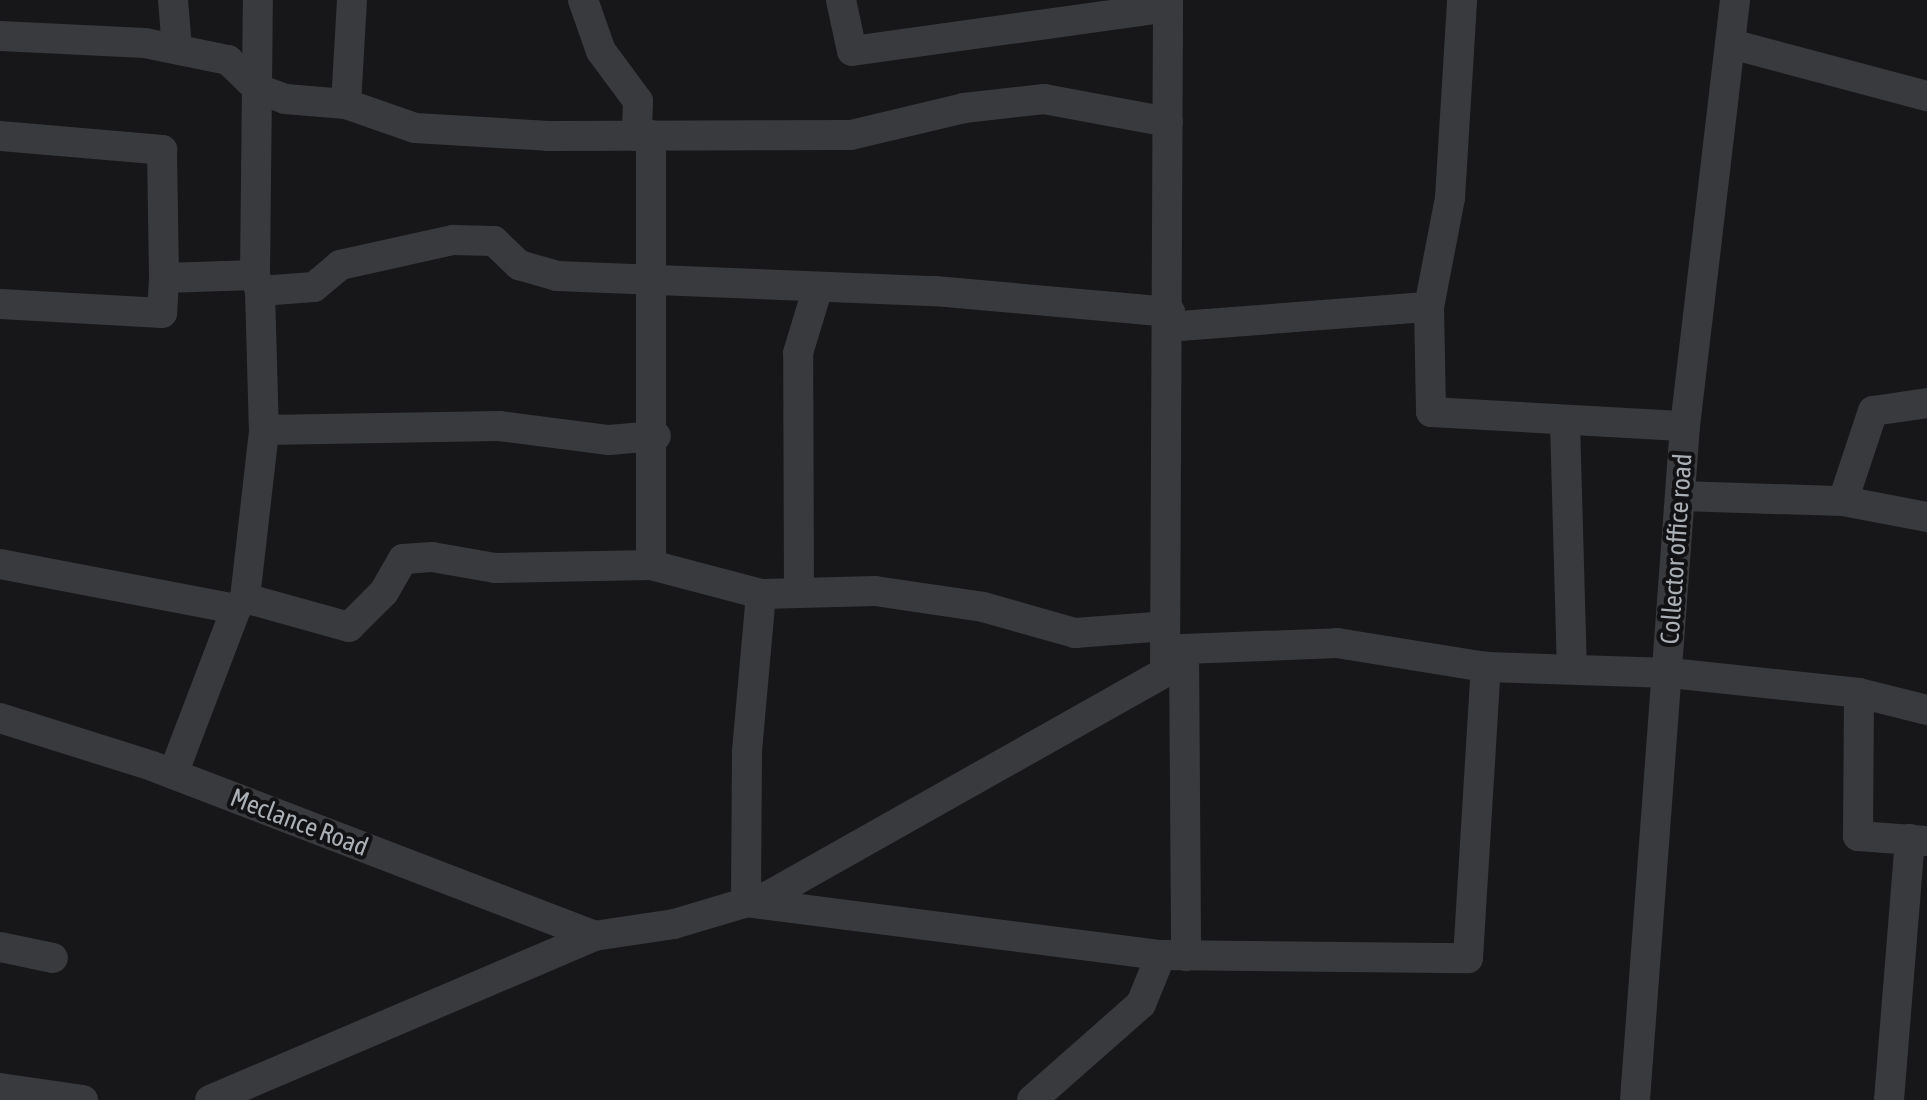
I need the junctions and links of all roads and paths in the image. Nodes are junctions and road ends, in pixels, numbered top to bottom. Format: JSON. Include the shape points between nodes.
{"nodes":[{"id":1,"x":173,"y":0,"type":"edge"},
{"id":2,"x":258,"y":0,"type":"edge"},
{"id":3,"x":352,"y":0,"type":"edge"},
{"id":4,"x":583,"y":0,"type":"edge"},
{"id":5,"x":841,"y":0,"type":"edge"},
{"id":6,"x":1462,"y":0,"type":"edge"},
{"id":7,"x":1735,"y":0,"type":"edge"},
{"id":8,"x":1168,"y":4,"type":"edge"},
{"id":9,"x":0,"y":36,"type":"edge"},
{"id":10,"x":1735,"y":45,"type":"junction"},
{"id":11,"x":177,"y":49,"type":"junction"},
{"id":12,"x":258,"y":89,"type":"junction"},
{"id":13,"x":1927,"y":96,"type":"edge"},
{"id":14,"x":346,"y":104,"type":"junction"},
{"id":15,"x":1168,"y":122,"type":"junction"},
{"id":16,"x":0,"y":136,"type":"edge"},
{"id":17,"x":644,"y":136,"type":"junction"},
{"id":18,"x":164,"y":278,"type":"junction"},
{"id":19,"x":655,"y":278,"type":"junction"},
{"id":20,"x":258,"y":283,"type":"junction"},
{"id":21,"x":818,"y":287,"type":"junction"},
{"id":22,"x":0,"y":304,"type":"edge"},
{"id":23,"x":1429,"y":307,"type":"junction"},
{"id":24,"x":1168,"y":319,"type":"junction"},
{"id":25,"x":1927,"y":403,"type":"edge"},
{"id":26,"x":1565,"y":422,"type":"junction"},
{"id":27,"x":1685,"y":426,"type":"junction"},
{"id":28,"x":264,"y":430,"type":"junction"},
{"id":29,"x":656,"y":436,"type":"junction"},
{"id":30,"x":1680,"y":496,"type":"junction"},
{"id":31,"x":1843,"y":501,"type":"junction"},
{"id":32,"x":1927,"y":517,"type":"edge"},
{"id":33,"x":0,"y":564,"type":"edge"},
{"id":34,"x":651,"y":565,"type":"junction"},
{"id":35,"x":799,"y":591,"type":"junction"},
{"id":36,"x":761,"y":594,"type":"junction"},
{"id":37,"x":240,"y":603,"type":"junction"},
{"id":38,"x":1174,"y":637,"type":"junction"},
{"id":39,"x":1486,"y":667,"type":"junction"},
{"id":40,"x":1572,"y":667,"type":"junction"},
{"id":41,"x":1670,"y":673,"type":"junction"},
{"id":42,"x":1859,"y":693,"type":"junction"},
{"id":43,"x":1927,"y":710,"type":"edge"},
{"id":44,"x":0,"y":718,"type":"edge"},
{"id":45,"x":173,"y":774,"type":"junction"},
{"id":46,"x":1918,"y":840,"type":"edge"},
{"id":47,"x":746,"y":902,"type":"junction"},
{"id":48,"x":594,"y":936,"type":"junction"},
{"id":49,"x":0,"y":947,"type":"edge"},
{"id":50,"x":1173,"y":955,"type":"junction"},
{"id":51,"x":53,"y":958,"type":"dead end"},
{"id":52,"x":0,"y":1088,"type":"edge"},
{"id":53,"x":83,"y":1100,"type":"edge"},
{"id":54,"x":210,"y":1100,"type":"edge"},
{"id":55,"x":1032,"y":1100,"type":"edge"},
{"id":56,"x":1635,"y":1100,"type":"edge"},
{"id":57,"x":1889,"y":1100,"type":"edge"}],
"edges":[{"from":1,"to":11,"type":"street"},
{"from":2,"to":12,"type":"street"},
{"from":3,"to":14,"type":"street"},
{"from":4,"to":17,"type":"street","via":[[601,51],[638,101]]},
{"from":5,"to":8,"type":"street","via":[[852,51]]},
{"from":6,"to":23,"type":"street","via":[[1450,198]]},
{"from":7,"to":10,"type":"street","name":"Collector office road"},
{"from":8,"to":15,"type":"street"},
{"from":9,"to":11,"type":"street"},
{"from":10,"to":13,"type":"street"},
{"from":10,"to":27,"type":"street","name":"Collector office road"},
{"from":11,"to":12,"type":"street","via":[[228,60]]},
{"from":12,"to":14,"type":"street"},
{"from":12,"to":20,"type":"street"},
{"from":14,"to":17,"type":"street","via":[[415,128]]},
{"from":15,"to":17,"type":"street","via":[[1044,99],[964,108],[851,135]]},
{"from":15,"to":24,"type":"street"},
{"from":16,"to":18,"type":"street","via":[[162,150]]},
{"from":17,"to":19,"type":"street"},
{"from":18,"to":20,"type":"street"},
{"from":18,"to":22,"type":"street","via":[[162,313]]},
{"from":19,"to":20,"type":"street","via":[[557,276],[519,265],[494,241],[453,240],[340,265],[314,287]]},
{"from":19,"to":21,"type":"street"},
{"from":19,"to":29,"type":"street"},
{"from":20,"to":28,"type":"street"},
{"from":21,"to":24,"type":"street"},
{"from":21,"to":35,"type":"street","via":[[798,353]]},
{"from":23,"to":24,"type":"street"},
{"from":23,"to":26,"type":"street","via":[[1431,412]]},
{"from":24,"to":38,"type":"street"},
{"from":25,"to":31,"type":"street","via":[[1873,411]]},
{"from":26,"to":27,"type":"street"},
{"from":26,"to":40,"type":"street"},
{"from":27,"to":30,"type":"street","name":"Collector office road"},
{"from":28,"to":29,"type":"street","via":[[499,426],[609,440]]},
{"from":28,"to":37,"type":"street"},
{"from":29,"to":34,"type":"street"},
{"from":30,"to":31,"type":"street"},
{"from":30,"to":41,"type":"street","name":"Collector office road"},
{"from":31,"to":32,"type":"street"},
{"from":33,"to":37,"type":"street"},
{"from":34,"to":36,"type":"street"},
{"from":34,"to":37,"type":"street","via":[[495,568],[403,559],[384,592],[349,627]]},
{"from":35,"to":36,"type":"street"},
{"from":35,"to":38,"type":"street","via":[[891,593],[983,607],[1075,633]]},
{"from":36,"to":47,"type":"street","via":[[746,768]]},
{"from":37,"to":45,"type":"street"},
{"from":38,"to":39,"type":"street","via":[[1337,643]]},
{"from":38,"to":47,"type":"street","via":[[1165,672]]},
{"from":38,"to":50,"type":"street"},
{"from":39,"to":40,"type":"street"},
{"from":39,"to":50,"type":"street","via":[[1468,958]]},
{"from":40,"to":41,"type":"street"},
{"from":41,"to":42,"type":"street"},
{"from":41,"to":56,"type":"street","name":"Collector office road"},
{"from":42,"to":43,"type":"street"},
{"from":42,"to":46,"type":"street","via":[[1858,836]]},
{"from":44,"to":45,"type":"street","name":"Meclance Road"},
{"from":45,"to":48,"type":"street","name":"Meclance Road"},
{"from":46,"to":57,"type":"street"},
{"from":47,"to":48,"type":"street"},
{"from":47,"to":50,"type":"street"},
{"from":48,"to":54,"type":"street"},
{"from":49,"to":51,"type":"street"},
{"from":50,"to":55,"type":"street","via":[[1141,1004]]},
{"from":52,"to":53,"type":"street"}]}
